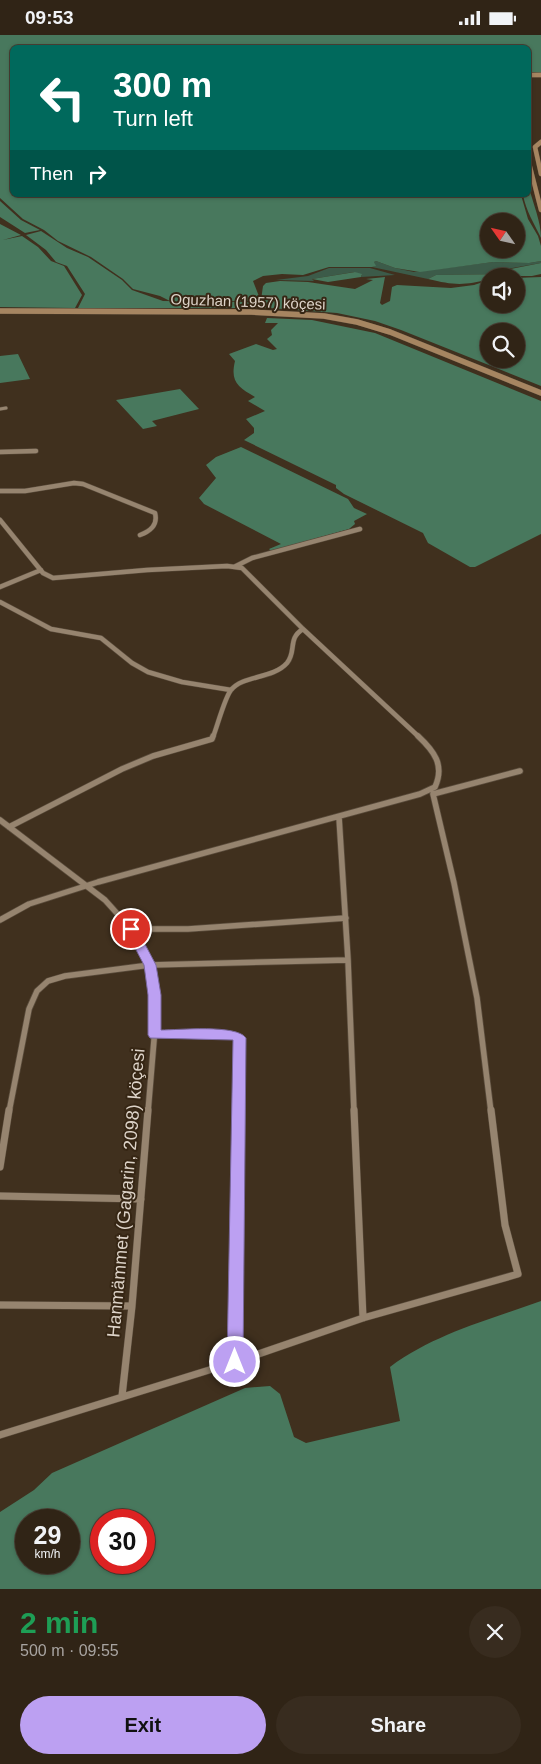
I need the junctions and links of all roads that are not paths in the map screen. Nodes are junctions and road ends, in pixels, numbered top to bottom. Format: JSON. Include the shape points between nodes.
{"nodes":[{"id":1,"x":533,"y":139,"type":"dead end"},
{"id":2,"x":541,"y":141,"type":"edge"},
{"id":3,"x":531,"y":171,"type":"edge"},
{"id":4,"x":541,"y":174,"type":"edge"},
{"id":5,"x":541,"y":210,"type":"edge"},
{"id":6,"x":0,"y":311,"type":"edge"},
{"id":7,"x":541,"y":393,"type":"edge"},
{"id":8,"x":6,"y":408,"type":"dead end"},
{"id":9,"x":0,"y":409,"type":"edge"},
{"id":10,"x":36,"y":451,"type":"dead end"},
{"id":11,"x":0,"y":452,"type":"edge"},
{"id":12,"x":0,"y":491,"type":"edge"},
{"id":13,"x":0,"y":520,"type":"edge"},
{"id":14,"x":360,"y":529,"type":"dead end"},
{"id":15,"x":140,"y":535,"type":"dead end"},
{"id":16,"x":234,"y":567,"type":"junction"},
{"id":17,"x":41,"y":570,"type":"junction"},
{"id":18,"x":0,"y":587,"type":"edge"},
{"id":19,"x":0,"y":602,"type":"edge"},
{"id":20,"x":303,"y":629,"type":"junction"},
{"id":21,"x":231,"y":690,"type":"junction"},
{"id":22,"x":520,"y":771,"type":"dead end"},
{"id":23,"x":339,"y":817,"type":"junction"},
{"id":24,"x":0,"y":820,"type":"edge"},
{"id":25,"x":9,"y":827,"type":"junction"},
{"id":26,"x":88,"y":885,"type":"junction"},
{"id":27,"x":346,"y":918,"type":"junction"},
{"id":28,"x":0,"y":920,"type":"edge"},
{"id":29,"x":131,"y":929,"type":"junction"},
{"id":30,"x":348,"y":960,"type":"junction"},
{"id":31,"x":150,"y":965,"type":"junction"},
{"id":32,"x":154,"y":1035,"type":"junction"},
{"id":33,"x":0,"y":1167,"type":"edge"},
{"id":34,"x":0,"y":1196,"type":"edge"},
{"id":35,"x":141,"y":1199,"type":"junction"},
{"id":36,"x":0,"y":1305,"type":"edge"},
{"id":37,"x":132,"y":1306,"type":"junction"},
{"id":38,"x":363,"y":1317,"type":"junction"},
{"id":39,"x":235,"y":1362,"type":"junction"},
{"id":40,"x":122,"y":1396,"type":"junction"},
{"id":41,"x":0,"y":1435,"type":"edge"}],
"edges":[{"from":1,"to":2,"type":"street"},
{"from":2,"to":4,"type":"street","via":[[535,147]]},
{"from":3,"to":5,"type":"street"},
{"from":6,"to":7,"type":"main road","name":"Oguzhan (1957) köçesi","via":[[260,312],[324,316],[390,332]]},
{"from":8,"to":9,"type":"street"},
{"from":10,"to":11,"type":"street"},
{"from":12,"to":15,"type":"street","via":[[33,491],[83,484],[155,513],[154,526]]},
{"from":13,"to":17,"type":"street"},
{"from":14,"to":16,"type":"street","via":[[252,558]]},
{"from":16,"to":17,"type":"street","via":[[62,578],[48,576]]},
{"from":16,"to":20,"type":"street","via":[[247,571]]},
{"from":17,"to":18,"type":"street"},
{"from":19,"to":21,"type":"street","via":[[51,629],[101,638],[148,672],[182,682]]},
{"from":20,"to":21,"type":"street","via":[[293,637],[292,655],[284,666]]},
{"from":20,"to":23,"type":"street","via":[[431,748],[440,767],[438,781],[429,791]]},
{"from":21,"to":25,"type":"street","via":[[212,739],[153,756],[122,769]]},
{"from":22,"to":38,"type":"street","via":[[433,794],[477,997],[505,1225],[518,1274]]},
{"from":23,"to":26,"type":"street"},
{"from":23,"to":27,"type":"street"},
{"from":24,"to":25,"type":"street","name":"Hanmämmet (Gagarin, 2098) köçesi"},
{"from":25,"to":26,"type":"street","name":"Hanmämmet (Gagarin, 2098) köçesi"},
{"from":26,"to":28,"type":"street","via":[[29,904]]},
{"from":26,"to":29,"type":"street","name":"Hanmämmet (Gagarin, 2098) köçesi"},
{"from":27,"to":29,"type":"street","via":[[188,929]]},
{"from":27,"to":30,"type":"street"},
{"from":29,"to":31,"type":"street","name":"Hanmämmet (Gagarin, 2098) köçesi"},
{"from":30,"to":31,"type":"street"},
{"from":30,"to":38,"type":"street"},
{"from":31,"to":32,"type":"street","name":"Hanmämmet (Gagarin, 2098) köçesi","via":[[155,995]]},
{"from":31,"to":33,"type":"street","via":[[60,977],[48,981],[37,991],[29,1009]]},
{"from":32,"to":35,"type":"street","name":"Hanmämmet (Gagarin, 2098) köçesi"},
{"from":32,"to":39,"type":"street","via":[[231,1034],[240,1038]]},
{"from":34,"to":35,"type":"street"},
{"from":35,"to":37,"type":"street","name":"Hanmämmet (Gagarin, 2098) köçesi"},
{"from":36,"to":37,"type":"street"},
{"from":37,"to":40,"type":"street","name":"Hanmämmet (Gagarin, 2098) köçesi"},
{"from":38,"to":39,"type":"street"},
{"from":39,"to":40,"type":"street"},
{"from":40,"to":41,"type":"street"}]}
